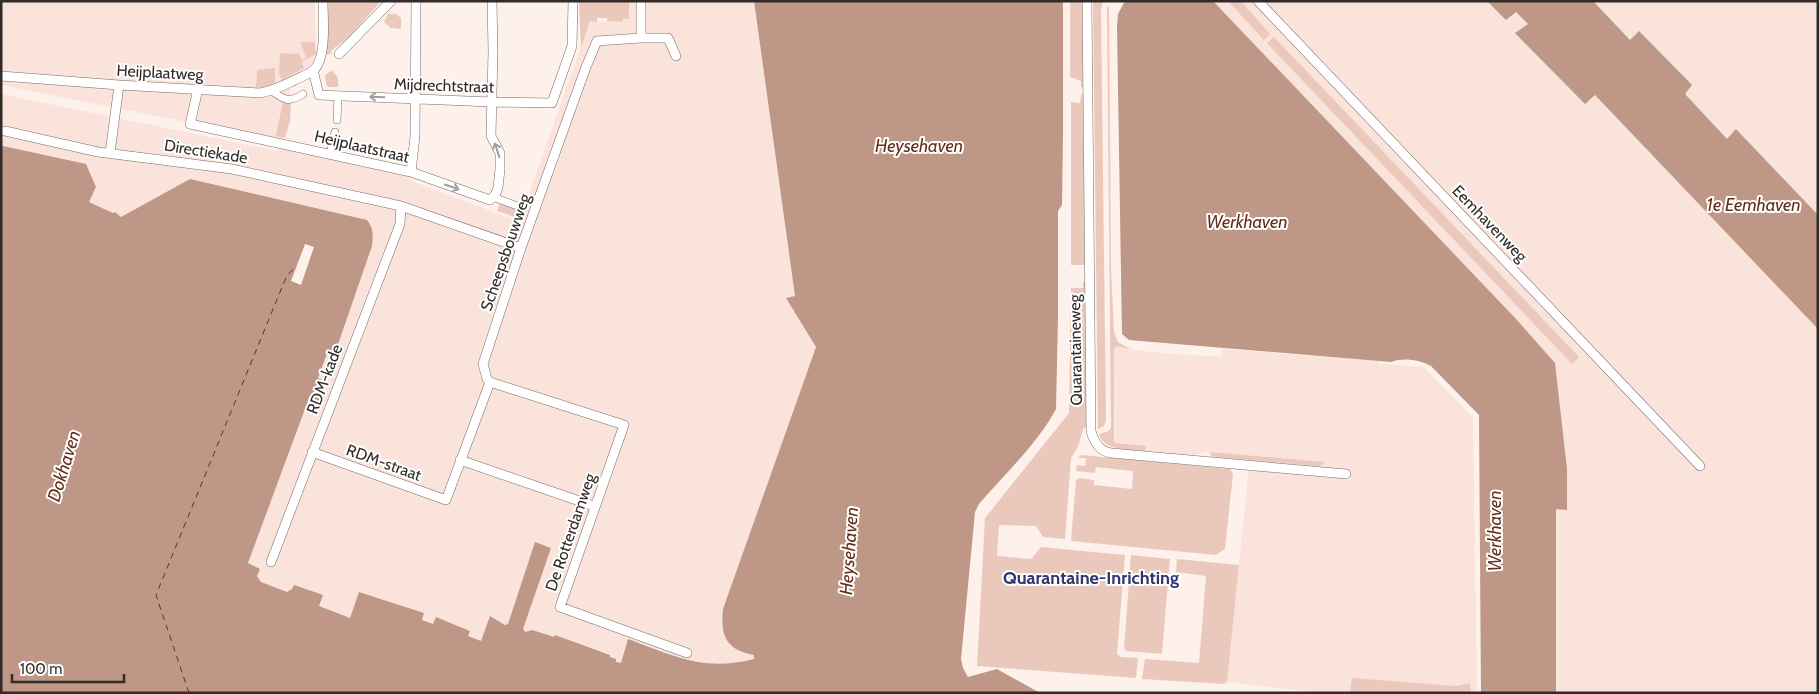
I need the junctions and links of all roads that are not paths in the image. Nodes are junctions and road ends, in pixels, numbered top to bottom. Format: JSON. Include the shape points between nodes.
{"nodes":[{"id":1,"x":323,"y":1,"type":"edge"},
{"id":2,"x":391,"y":1,"type":"edge"},
{"id":3,"x":416,"y":1,"type":"edge"},
{"id":4,"x":492,"y":1,"type":"edge"},
{"id":5,"x":573,"y":1,"type":"edge"},
{"id":6,"x":641,"y":1,"type":"edge"},
{"id":7,"x":1087,"y":1,"type":"edge"},
{"id":8,"x":1258,"y":1,"type":"edge"},
{"id":9,"x":641,"y":38,"type":"junction"},
{"id":10,"x":339,"y":54,"type":"dead end"},
{"id":11,"x":676,"y":56,"type":"dead end"},
{"id":12,"x":313,"y":70,"type":"junction"},
{"id":13,"x":1,"y":76,"type":"edge"},
{"id":14,"x":119,"y":85,"type":"junction"},
{"id":15,"x":198,"y":89,"type":"junction"},
{"id":16,"x":272,"y":91,"type":"junction"},
{"id":17,"x":302,"y":94,"type":"dead end"},
{"id":18,"x":338,"y":96,"type":"junction"},
{"id":19,"x":416,"y":98,"type":"junction"},
{"id":20,"x":492,"y":102,"type":"junction"},
{"id":21,"x":336,"y":120,"type":"dead end"},
{"id":22,"x":5,"y":131,"type":"dead end"},
{"id":23,"x":335,"y":132,"type":"dead end"},
{"id":24,"x":110,"y":153,"type":"junction"},
{"id":25,"x":330,"y":154,"type":"junction"},
{"id":26,"x":411,"y":172,"type":"junction"},
{"id":27,"x":493,"y":197,"type":"junction"},
{"id":28,"x":401,"y":206,"type":"junction"},
{"id":29,"x":523,"y":208,"type":"dead end"},
{"id":30,"x":522,"y":248,"type":"junction"},
{"id":31,"x":490,"y":382,"type":"junction"},
{"id":32,"x":312,"y":452,"type":"junction"},
{"id":33,"x":460,"y":460,"type":"junction"},
{"id":34,"x":1700,"y":466,"type":"dead end"},
{"id":35,"x":1346,"y":474,"type":"dead end"},
{"id":36,"x":594,"y":506,"type":"junction"},
{"id":37,"x":271,"y":562,"type":"dead end"},
{"id":38,"x":687,"y":653,"type":"dead end"}],
"edges":[{"from":1,"to":12,"type":"street","via":[[321,56]]},
{"from":2,"to":10,"type":"street"},
{"from":3,"to":19,"type":"street"},
{"from":4,"to":20,"type":"street"},
{"from":5,"to":20,"type":"street","name":"Mijdrechtstraat","via":[[572,46],[552,103]]},
{"from":6,"to":9,"type":"street"},
{"from":7,"to":35,"type":"street","name":"Quarantaineweg","via":[[1091,431],[1094,440],[1104,451],[1111,453]]},
{"from":8,"to":34,"type":"street","name":"Eemhavenweg"},
{"from":9,"to":11,"type":"street","name":"Scheepsbouwweg","via":[[668,38]]},
{"from":9,"to":30,"type":"street","name":"Scheepsbouwweg","via":[[597,41]]},
{"from":12,"to":16,"type":"street","name":"Heijplaatweg"},
{"from":12,"to":18,"type":"street","name":"Mijdrechtstraat","via":[[319,95]]},
{"from":13,"to":14,"type":"street","name":"Heijplaatweg"},
{"from":14,"to":15,"type":"street","name":"Heijplaatweg"},
{"from":14,"to":24,"type":"street"},
{"from":15,"to":16,"type":"street","name":"Heijplaatweg"},
{"from":15,"to":25,"type":"street","name":"Heijplaatstraat","via":[[190,124]]},
{"from":16,"to":17,"type":"street","via":[[282,99],[294,99]]},
{"from":19,"to":18,"type":"street","name":"Mijdrechtstraat","one_way":true},
{"from":18,"to":21,"type":"street"},
{"from":19,"to":20,"type":"street","name":"Mijdrechtstraat"},
{"from":19,"to":26,"type":"street"},
{"from":27,"to":20,"type":"street","one_way":true,"via":[[499,184],[500,153],[491,136]]},
{"from":22,"to":24,"type":"street","name":"Directiekade"},
{"from":23,"to":25,"type":"street"},
{"from":24,"to":28,"type":"street","name":"Directiekade","via":[[217,166]]},
{"from":25,"to":26,"type":"street","name":"Heijplaatstraat"},
{"from":26,"to":27,"type":"street","name":"Heijplaatstraat","one_way":true,"via":[[488,200]]},
{"from":27,"to":29,"type":"street","name":"Heijplaatstraat"},
{"from":28,"to":30,"type":"street","name":"Directiekade"},
{"from":28,"to":32,"type":"street","name":"RDM-kade","via":[[400,224]]},
{"from":30,"to":31,"type":"street","name":"Scheepsbouwweg","via":[[483,364]]},
{"from":31,"to":33,"type":"street"},
{"from":31,"to":36,"type":"street","name":"De Rotterdamweg","via":[[624,425]]},
{"from":32,"to":33,"type":"street","name":"RDM-straat","via":[[446,500]]},
{"from":32,"to":37,"type":"street","name":"RDM-kade"},
{"from":33,"to":36,"type":"street"},
{"from":36,"to":38,"type":"street","name":"De Rotterdamweg","via":[[560,607]]}]}
